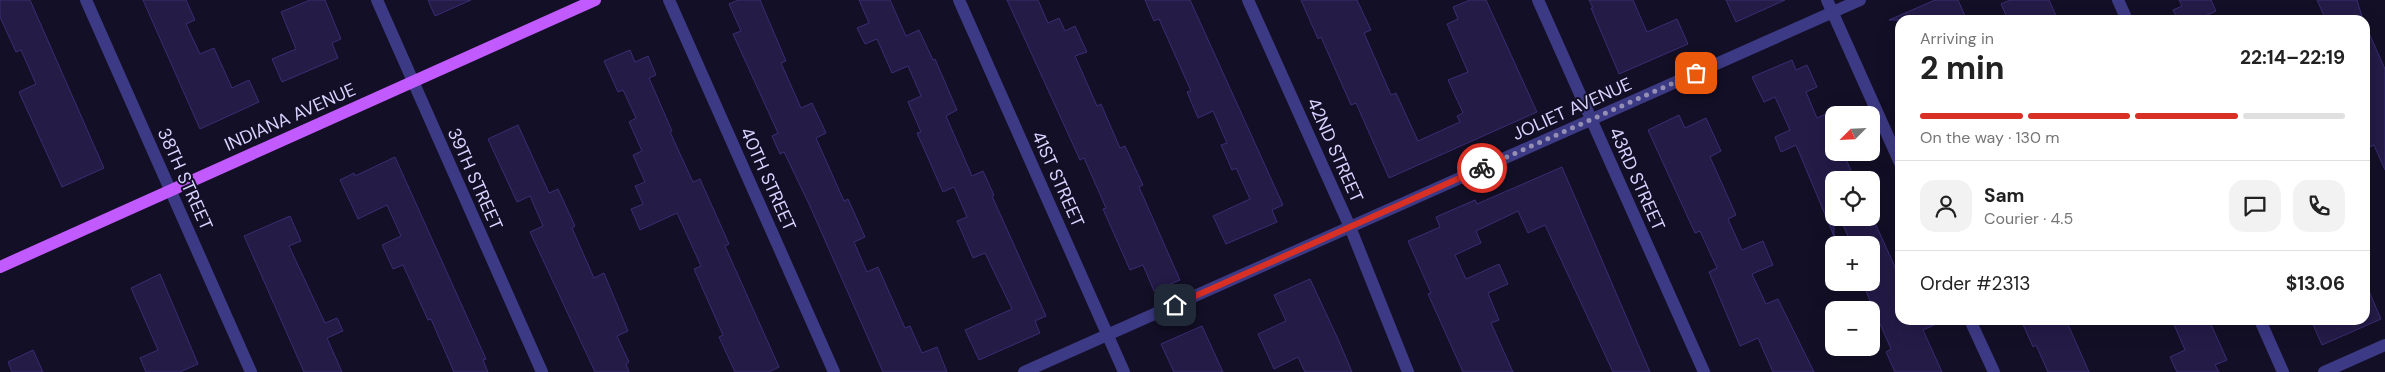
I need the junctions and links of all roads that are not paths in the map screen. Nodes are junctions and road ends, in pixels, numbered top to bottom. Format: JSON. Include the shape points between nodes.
{"nodes":[{"id":1,"x":86,"y":0,"type":"edge"},
{"id":2,"x":377,"y":0,"type":"edge"},
{"id":3,"x":595,"y":0,"type":"edge"},
{"id":4,"x":669,"y":0,"type":"edge"},
{"id":5,"x":959,"y":0,"type":"edge"},
{"id":6,"x":1248,"y":0,"type":"edge"},
{"id":7,"x":1538,"y":0,"type":"edge"},
{"id":8,"x":1827,"y":0,"type":"edge"},
{"id":9,"x":1860,"y":0,"type":"edge"},
{"id":10,"x":2118,"y":0,"type":"edge"},
{"id":11,"x":1832,"y":12,"type":"junction"},
{"id":12,"x":2125,"y":15,"type":"edge"},
{"id":13,"x":413,"y":82,"type":"junction"},
{"id":14,"x":1591,"y":120,"type":"junction"},
{"id":15,"x":1895,"y":152,"type":"edge"},
{"id":16,"x":170,"y":190,"type":"junction"},
{"id":17,"x":1350,"y":227,"type":"junction"},
{"id":18,"x":0,"y":267,"type":"edge"},
{"id":19,"x":1972,"y":325,"type":"edge"},
{"id":20,"x":2262,"y":325,"type":"edge"},
{"id":21,"x":1108,"y":335,"type":"junction"},
{"id":22,"x":2385,"y":345,"type":"edge"},
{"id":23,"x":252,"y":372,"type":"edge"},
{"id":24,"x":542,"y":372,"type":"edge"},
{"id":25,"x":834,"y":372,"type":"edge"},
{"id":26,"x":1024,"y":372,"type":"edge"},
{"id":27,"x":1124,"y":372,"type":"edge"},
{"id":28,"x":1408,"y":372,"type":"edge"},
{"id":29,"x":1704,"y":372,"type":"edge"},
{"id":30,"x":1994,"y":372,"type":"edge"},
{"id":31,"x":2283,"y":372,"type":"edge"},
{"id":32,"x":2324,"y":372,"type":"edge"}],
"edges":[{"from":1,"to":16,"type":"street","name":"38TH STREET"},
{"from":2,"to":13,"type":"street","name":"39TH STREET"},
{"from":3,"to":13,"type":"main road","name":"INDIANA AVENUE"},
{"from":4,"to":25,"type":"street","name":"40TH STREET"},
{"from":5,"to":21,"type":"street","name":"41ST STREET"},
{"from":6,"to":17,"type":"street","name":"42ND STREET"},
{"from":7,"to":14,"type":"street","name":"43RD STREET"},
{"from":8,"to":11,"type":"street"},
{"from":9,"to":11,"type":"street","name":"JOLIET AVENUE"},
{"from":10,"to":12,"type":"street"},
{"from":11,"to":14,"type":"street","name":"JOLIET AVENUE"},
{"from":11,"to":15,"type":"street"},
{"from":13,"to":16,"type":"main road","name":"INDIANA AVENUE"},
{"from":13,"to":24,"type":"street","name":"39TH STREET"},
{"from":14,"to":17,"type":"street","name":"JOLIET AVENUE"},
{"from":14,"to":29,"type":"street","name":"43RD STREET"},
{"from":16,"to":18,"type":"main road","name":"INDIANA AVENUE"},
{"from":16,"to":23,"type":"street","name":"38TH STREET"},
{"from":17,"to":21,"type":"street","name":"JOLIET AVENUE"},
{"from":17,"to":28,"type":"street","name":"42ND STREET"},
{"from":19,"to":30,"type":"street"},
{"from":20,"to":31,"type":"street"},
{"from":21,"to":26,"type":"street","name":"JOLIET AVENUE"},
{"from":21,"to":27,"type":"street","name":"41ST STREET"},
{"from":22,"to":32,"type":"street"}]}
